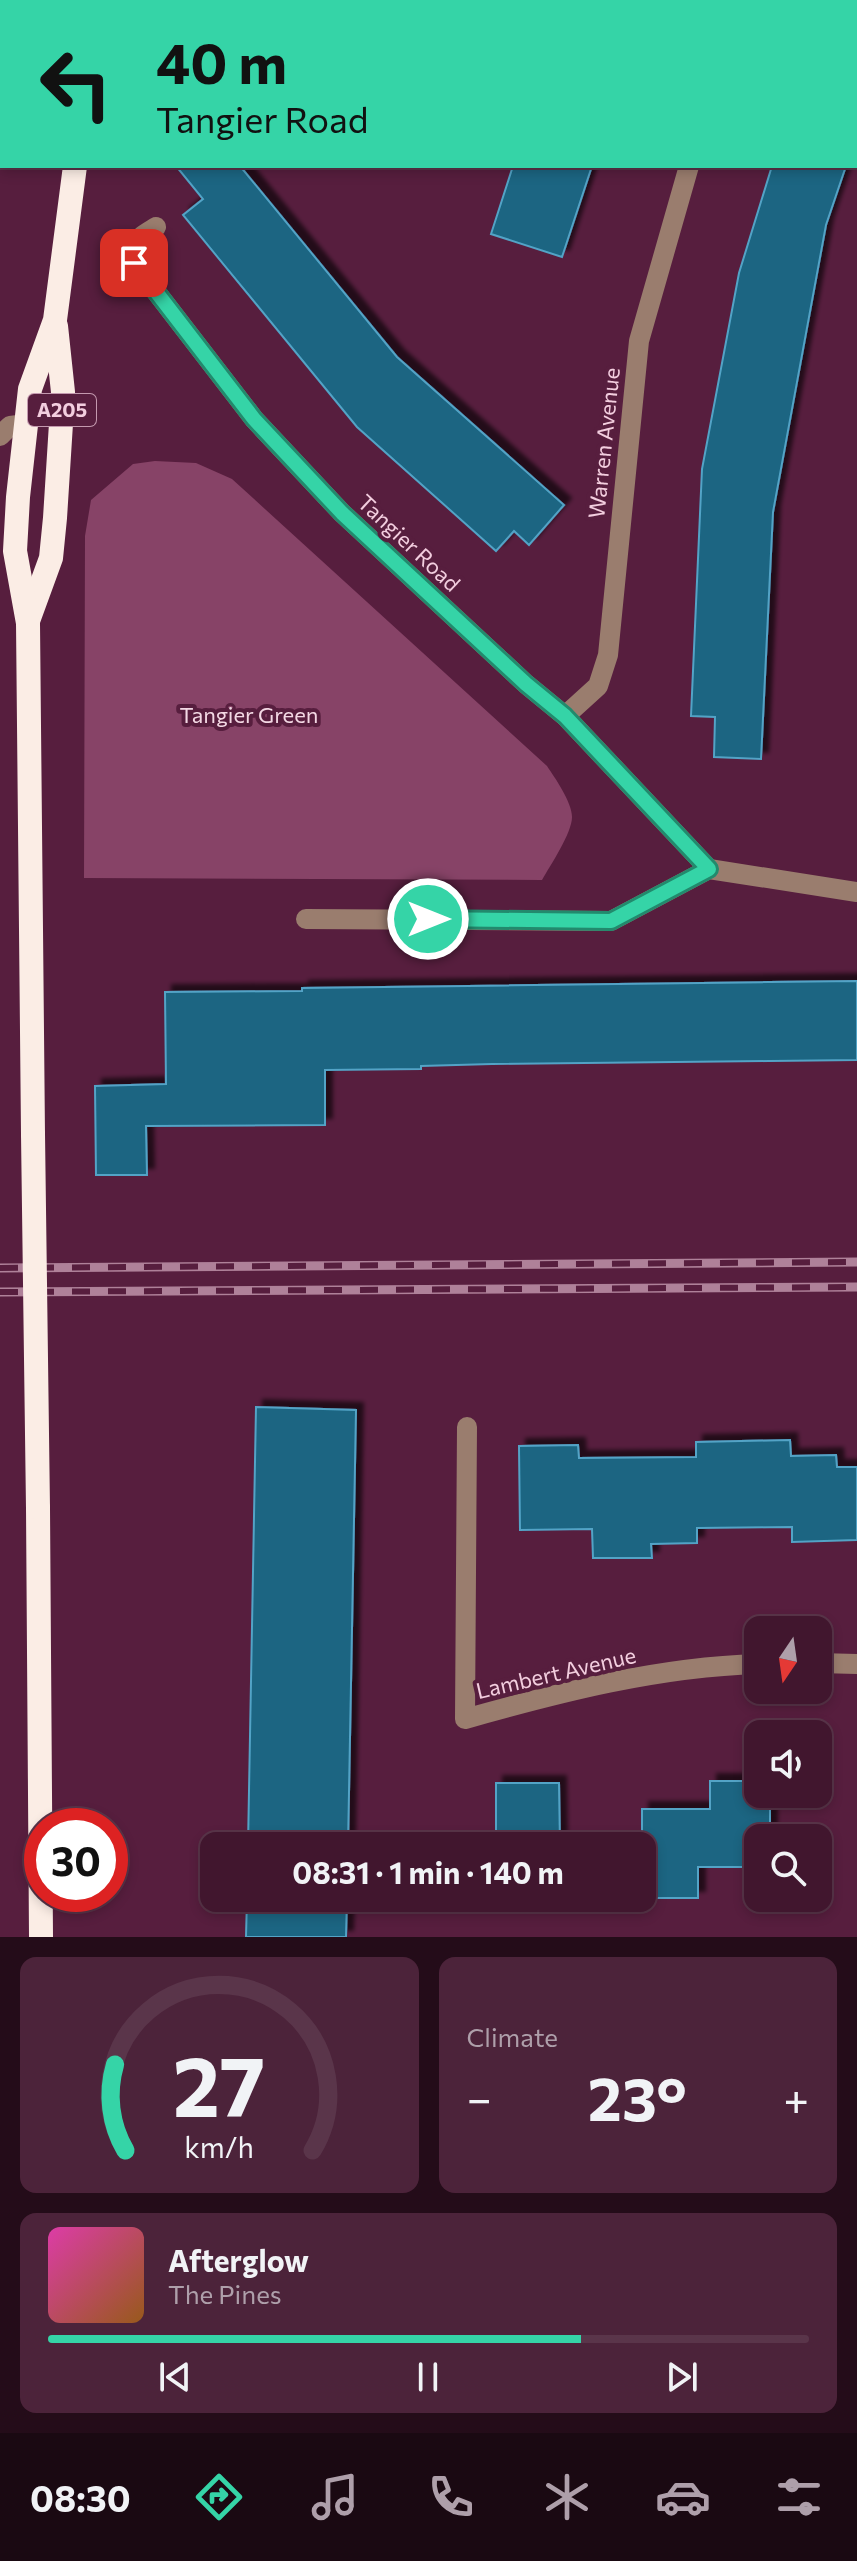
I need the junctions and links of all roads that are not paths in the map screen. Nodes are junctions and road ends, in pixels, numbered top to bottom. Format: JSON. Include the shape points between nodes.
{"nodes":[{"id":1,"x":75,"y":168,"type":"edge"},
{"id":2,"x":688,"y":168,"type":"edge"},
{"id":3,"x":156,"y":227,"type":"dead end"},
{"id":4,"x":55,"y":320,"type":"junction"},
{"id":5,"x":26,"y":424,"type":"junction"},
{"id":6,"x":0,"y":436,"type":"edge"},
{"id":7,"x":28,"y":623,"type":"junction"},
{"id":8,"x":565,"y":716,"type":"junction"},
{"id":9,"x":709,"y":869,"type":"junction"},
{"id":10,"x":857,"y":892,"type":"edge"},
{"id":11,"x":306,"y":919,"type":"dead end"},
{"id":12,"x":467,"y":1427,"type":"dead end"},
{"id":13,"x":832,"y":1663,"type":"edge"},
{"id":14,"x":744,"y":1664,"type":"edge"},
{"id":15,"x":857,"y":1664,"type":"edge"},
{"id":16,"x":41,"y":1937,"type":"edge"}],
"edges":[{"from":1,"to":4,"type":"highway","number":"A205"},
{"from":2,"to":8,"type":"street","name":"Warren Avenue","via":[[639,341],[608,655],[598,686]]},
{"from":3,"to":8,"type":"street","name":"Tangier Road","via":[[138,238],[134,263],[254,419],[342,513]]},
{"from":4,"to":5,"type":"highway","number":"A205","via":[[30,389]]},
{"from":4,"to":7,"type":"highway","number":"A205","via":[[63,392],[55,518],[51,558]]},
{"from":5,"to":6,"type":"street","via":[[10,426]]},
{"from":5,"to":7,"type":"highway","number":"A205","via":[[15,551]]},
{"from":7,"to":16,"type":"highway","number":"A205","bridge":true},
{"from":8,"to":9,"type":"street","name":"Tangier Road"},
{"from":9,"to":10,"type":"street"},
{"from":9,"to":11,"type":"street","via":[[611,921]]},
{"from":12,"to":14,"type":"street","name":"Lambert Avenue","via":[[465,1719],[626,1679]]},
{"from":13,"to":15,"type":"street"}]}
